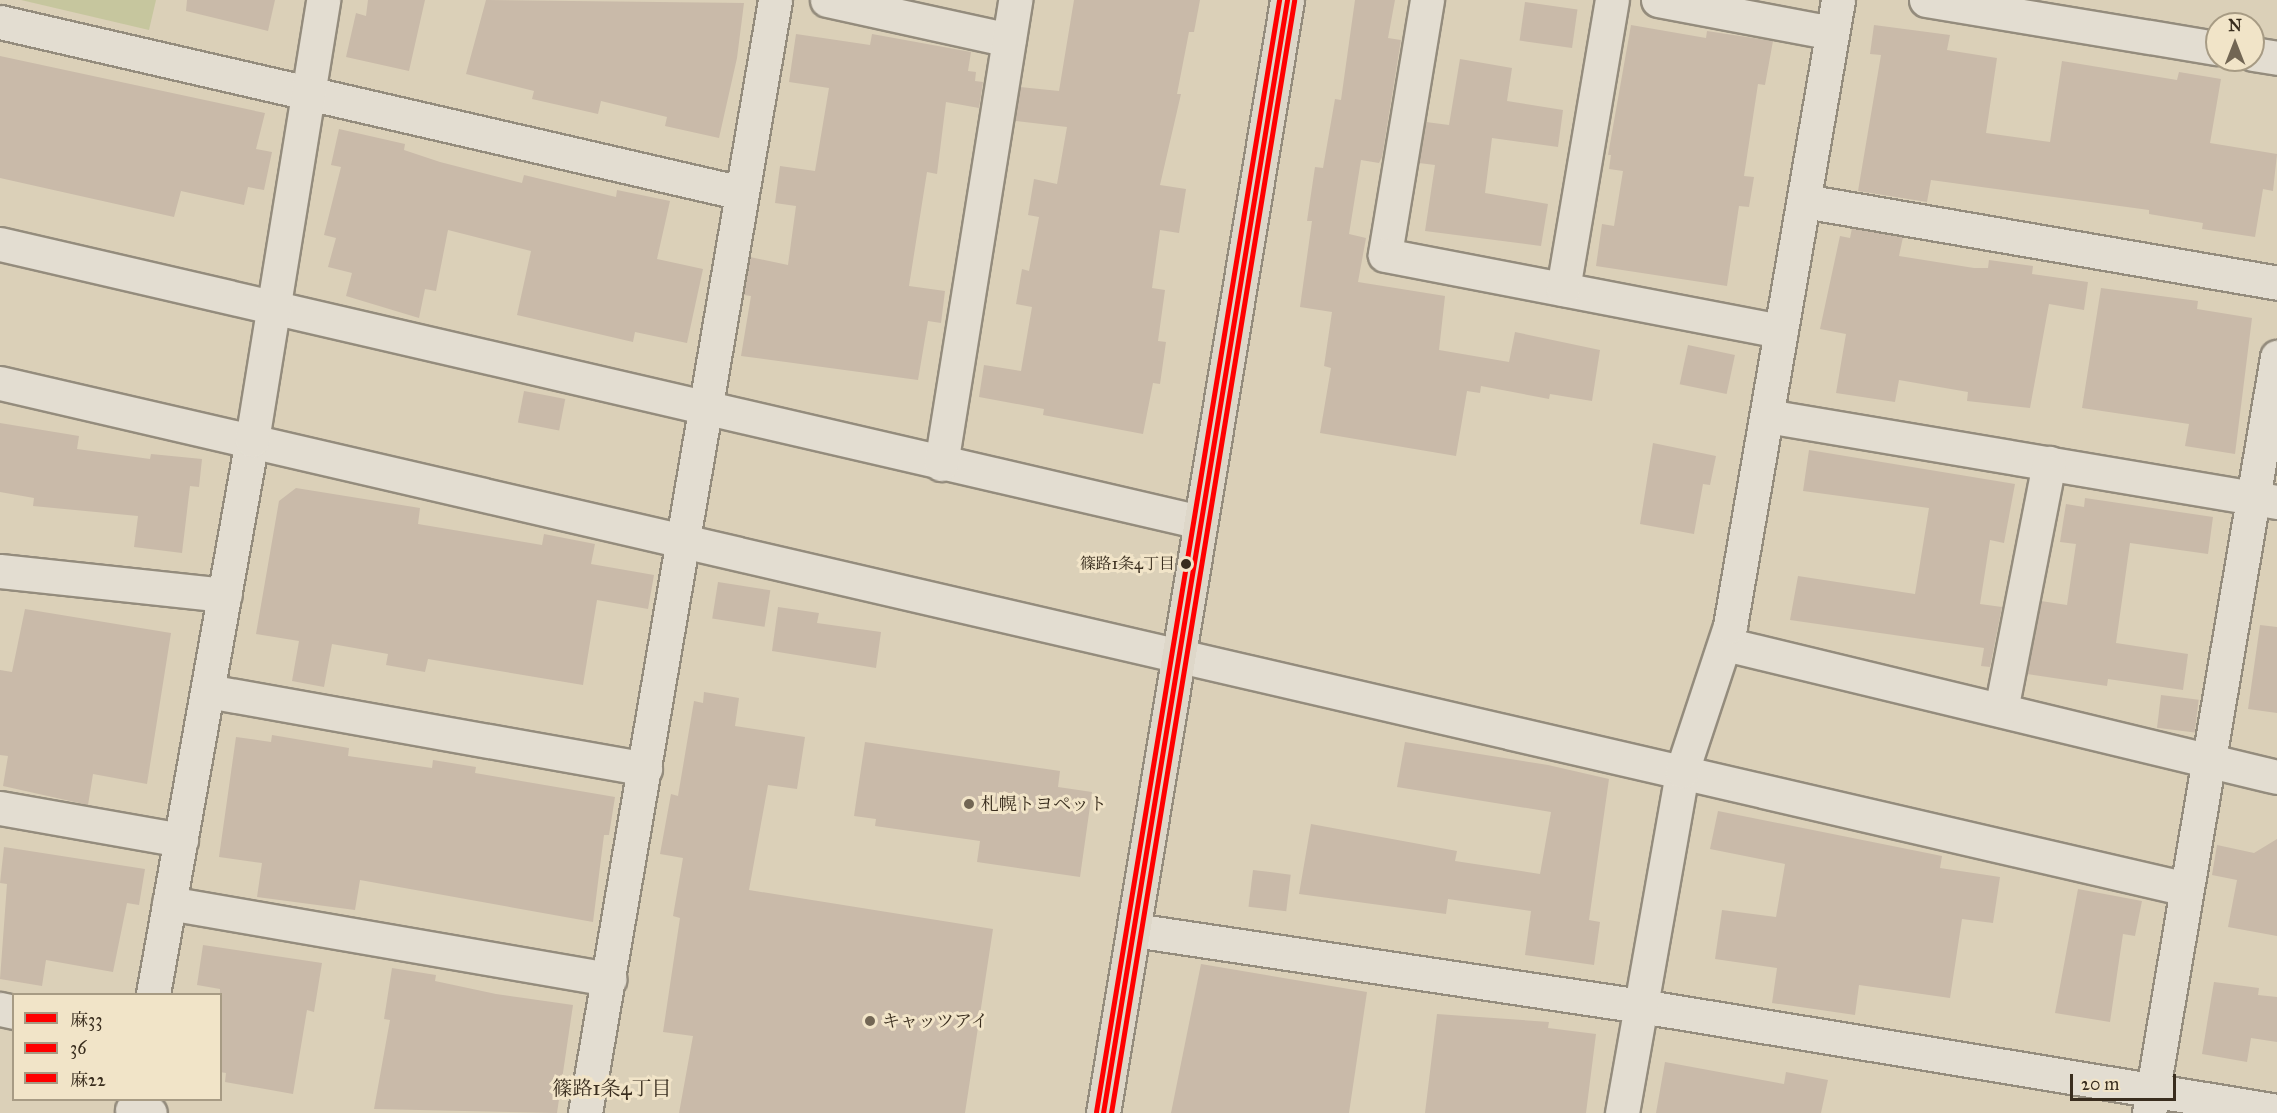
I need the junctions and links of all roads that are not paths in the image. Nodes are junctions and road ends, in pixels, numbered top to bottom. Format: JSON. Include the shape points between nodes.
{"nodes":[{"id":1,"x":323,"y":0,"type":"edge"},
{"id":2,"x":775,"y":0,"type":"edge"},
{"id":3,"x":826,"y":0,"type":"edge"},
{"id":4,"x":1015,"y":0,"type":"edge"},
{"id":5,"x":1287,"y":0,"type":"edge"},
{"id":6,"x":1427,"y":0,"type":"edge"},
{"id":7,"x":1612,"y":0,"type":"edge"},
{"id":8,"x":1658,"y":0,"type":"edge"},
{"id":9,"x":1838,"y":0,"type":"edge"},
{"id":10,"x":1926,"y":0,"type":"edge"},
{"id":11,"x":0,"y":22,"type":"edge"},
{"id":12,"x":1832,"y":33,"type":"junction"},
{"id":13,"x":1009,"y":40,"type":"junction"},
{"id":14,"x":2205,"y":46,"type":"edge"},
{"id":15,"x":308,"y":91,"type":"junction"},
{"id":16,"x":742,"y":193,"type":"junction"},
{"id":17,"x":1804,"y":201,"type":"junction"},
{"id":18,"x":0,"y":244,"type":"edge"},
{"id":19,"x":2277,"y":283,"type":"edge"},
{"id":20,"x":1563,"y":289,"type":"junction"},
{"id":21,"x":273,"y":307,"type":"junction"},
{"id":22,"x":1781,"y":331,"type":"junction"},
{"id":23,"x":2277,"y":357,"type":"edge"},
{"id":24,"x":0,"y":383,"type":"edge"},
{"id":25,"x":706,"y":410,"type":"junction"},
{"id":26,"x":1767,"y":416,"type":"junction"},
{"id":27,"x":252,"y":440,"type":"junction"},
{"id":28,"x":2049,"y":463,"type":"junction"},
{"id":29,"x":941,"y":464,"type":"junction"},
{"id":30,"x":2266,"y":500,"type":"edge"},
{"id":31,"x":1200,"y":522,"type":"junction"},
{"id":32,"x":684,"y":539,"type":"junction"},
{"id":33,"x":0,"y":571,"type":"edge"},
{"id":34,"x":225,"y":596,"type":"junction"},
{"id":35,"x":1725,"y":644,"type":"junction"},
{"id":36,"x":1176,"y":656,"type":"junction"},
{"id":37,"x":208,"y":691,"type":"junction"},
{"id":38,"x":2001,"y":710,"type":"junction"},
{"id":39,"x":2208,"y":760,"type":"junction"},
{"id":40,"x":645,"y":769,"type":"junction"},
{"id":41,"x":1682,"y":771,"type":"junction"},
{"id":42,"x":2277,"y":777,"type":"edge"},
{"id":43,"x":0,"y":808,"type":"edge"},
{"id":44,"x":181,"y":840,"type":"junction"},
{"id":45,"x":2186,"y":890,"type":"junction"},
{"id":46,"x":169,"y":903,"type":"junction"},
{"id":47,"x":1134,"y":930,"type":"junction"},
{"id":48,"x":609,"y":979,"type":"junction"},
{"id":49,"x":153,"y":993,"type":"edge"},
{"id":50,"x":1641,"y":1006,"type":"junction"},
{"id":51,"x":2151,"y":1102,"type":"edge"},
{"id":52,"x":2277,"y":1111,"type":"edge"},
{"id":53,"x":585,"y":1113,"type":"edge"},
{"id":54,"x":1103,"y":1113,"type":"edge"},
{"id":55,"x":1622,"y":1113,"type":"edge"}],
"edges":[{"from":1,"to":15,"type":"street"},
{"from":2,"to":16,"type":"street"},
{"from":3,"to":13,"type":"street"},
{"from":4,"to":13,"type":"street"},
{"from":5,"to":31,"type":"main road"},
{"from":6,"to":20,"type":"street","via":[[1385,255]]},
{"from":7,"to":20,"type":"street"},
{"from":8,"to":12,"type":"street"},
{"from":9,"to":12,"type":"street"},
{"from":10,"to":14,"type":"street"},
{"from":11,"to":15,"type":"street"},
{"from":12,"to":17,"type":"street"},
{"from":13,"to":29,"type":"street"},
{"from":15,"to":16,"type":"street"},
{"from":15,"to":21,"type":"street"},
{"from":16,"to":25,"type":"street"},
{"from":17,"to":19,"type":"street"},
{"from":17,"to":22,"type":"street"},
{"from":18,"to":21,"type":"street"},
{"from":20,"to":22,"type":"street"},
{"from":21,"to":25,"type":"street"},
{"from":21,"to":27,"type":"street"},
{"from":22,"to":26,"type":"street"},
{"from":23,"to":30,"type":"street"},
{"from":24,"to":27,"type":"street"},
{"from":25,"to":29,"type":"street"},
{"from":25,"to":32,"type":"street"},
{"from":26,"to":28,"type":"street"},
{"from":26,"to":35,"type":"street"},
{"from":27,"to":32,"type":"street"},
{"from":27,"to":34,"type":"street"},
{"from":28,"to":30,"type":"street"},
{"from":28,"to":38,"type":"street"},
{"from":29,"to":31,"type":"street"},
{"from":30,"to":39,"type":"street"},
{"from":31,"to":36,"type":"main road"},
{"from":32,"to":36,"type":"street"},
{"from":32,"to":40,"type":"street"},
{"from":33,"to":34,"type":"street"},
{"from":34,"to":37,"type":"street"},
{"from":35,"to":38,"type":"street"},
{"from":35,"to":41,"type":"street"},
{"from":36,"to":41,"type":"street"},
{"from":36,"to":47,"type":"main road"},
{"from":37,"to":40,"type":"street"},
{"from":37,"to":44,"type":"street"},
{"from":38,"to":39,"type":"street"},
{"from":39,"to":42,"type":"street"},
{"from":39,"to":45,"type":"street"},
{"from":40,"to":48,"type":"street"},
{"from":41,"to":45,"type":"street"},
{"from":41,"to":50,"type":"street"},
{"from":43,"to":44,"type":"street"},
{"from":44,"to":46,"type":"street"},
{"from":45,"to":51,"type":"street"},
{"from":46,"to":48,"type":"street"},
{"from":46,"to":49,"type":"street"},
{"from":47,"to":50,"type":"street"},
{"from":47,"to":54,"type":"main road"},
{"from":48,"to":53,"type":"street"},
{"from":50,"to":51,"type":"street"},
{"from":50,"to":55,"type":"street"},
{"from":51,"to":52,"type":"street"}]}
